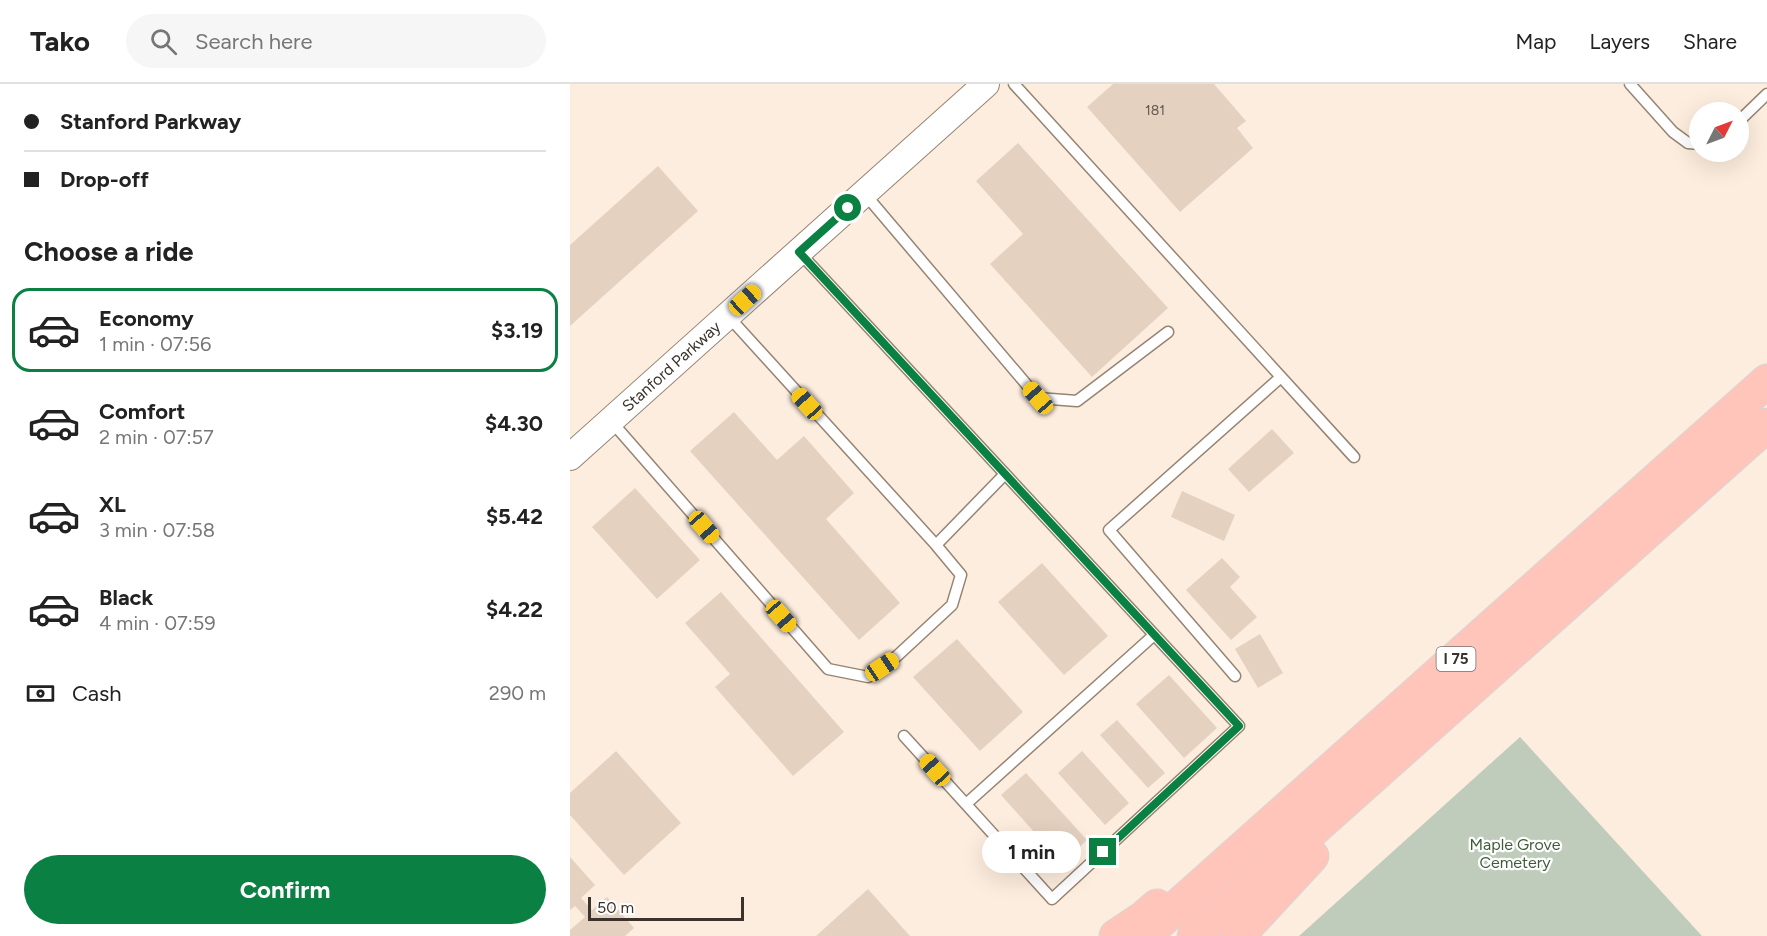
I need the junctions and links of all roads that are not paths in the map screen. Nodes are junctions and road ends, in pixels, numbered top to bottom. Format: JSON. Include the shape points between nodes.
{"nodes":[{"id":1,"x":986,"y":84,"type":"edge"},
{"id":2,"x":1014,"y":84,"type":"edge"},
{"id":3,"x":1630,"y":84,"type":"edge"},
{"id":4,"x":1767,"y":94,"type":"edge"},
{"id":5,"x":1749,"y":111,"type":"edge"},
{"id":6,"x":1689,"y":143,"type":"edge"},
{"id":7,"x":864,"y":193,"type":"junction"},
{"id":8,"x":799,"y":252,"type":"junction"},
{"id":9,"x":727,"y":316,"type":"junction"},
{"id":10,"x":1168,"y":332,"type":"dead end"},
{"id":11,"x":1281,"y":377,"type":"junction"},
{"id":12,"x":1767,"y":381,"type":"edge"},
{"id":13,"x":610,"y":421,"type":"junction"},
{"id":14,"x":1767,"y":425,"type":"edge"},
{"id":15,"x":571,"y":453,"type":"edge"},
{"id":16,"x":1354,"y":457,"type":"dead end"},
{"id":17,"x":1005,"y":474,"type":"junction"},
{"id":18,"x":936,"y":545,"type":"junction"},
{"id":19,"x":1154,"y":635,"type":"junction"},
{"id":20,"x":1235,"y":676,"type":"dead end"},
{"id":21,"x":904,"y":736,"type":"dead end"},
{"id":22,"x":1404,"y":749,"type":"junction"},
{"id":23,"x":1342,"y":760,"type":"junction"},
{"id":24,"x":966,"y":804,"type":"junction"},
{"id":25,"x":1116,"y":936,"type":"edge"},
{"id":26,"x":1144,"y":936,"type":"edge"},
{"id":27,"x":1194,"y":936,"type":"edge"},
{"id":28,"x":1238,"y":936,"type":"edge"}],
"edges":[{"from":1,"to":7,"type":"street","name":"Stanford Parkway"},
{"from":2,"to":11,"type":"lane"},
{"from":3,"to":6,"type":"lane","via":[[1672,132]]},
{"from":4,"to":5,"type":"lane"},
{"from":7,"to":8,"type":"street","name":"Stanford Parkway"},
{"from":7,"to":10,"type":"lane","via":[[1038,398],[1077,401]]},
{"from":8,"to":9,"type":"street","name":"Stanford Parkway"},
{"from":8,"to":17,"type":"lane"},
{"from":9,"to":13,"type":"street","name":"Stanford Parkway"},
{"from":9,"to":18,"type":"lane"},
{"from":11,"to":16,"type":"lane"},
{"from":11,"to":20,"type":"lane","via":[[1109,530]]},
{"from":12,"to":23,"type":"highway","number":"I 75"},
{"from":13,"to":15,"type":"street","name":"Stanford Parkway"},
{"from":13,"to":18,"type":"lane","via":[[828,669],[867,677],[897,656],[952,605],[961,575]]},
{"from":14,"to":22,"type":"highway","number":"I 75"},
{"from":17,"to":18,"type":"lane"},
{"from":17,"to":19,"type":"lane"},
{"from":19,"to":24,"type":"lane"},
{"from":19,"to":24,"type":"lane","via":[[1239,726],[1052,899]]},
{"from":21,"to":24,"type":"lane"},
{"from":22,"to":27,"type":"highway","number":"I 75"},
{"from":22,"to":28,"type":"highway","via":[[1331,836]]},
{"from":23,"to":25,"type":"highway","via":[[1261,816],[1143,918]]},
{"from":23,"to":26,"type":"highway","number":"I 75"}]}
